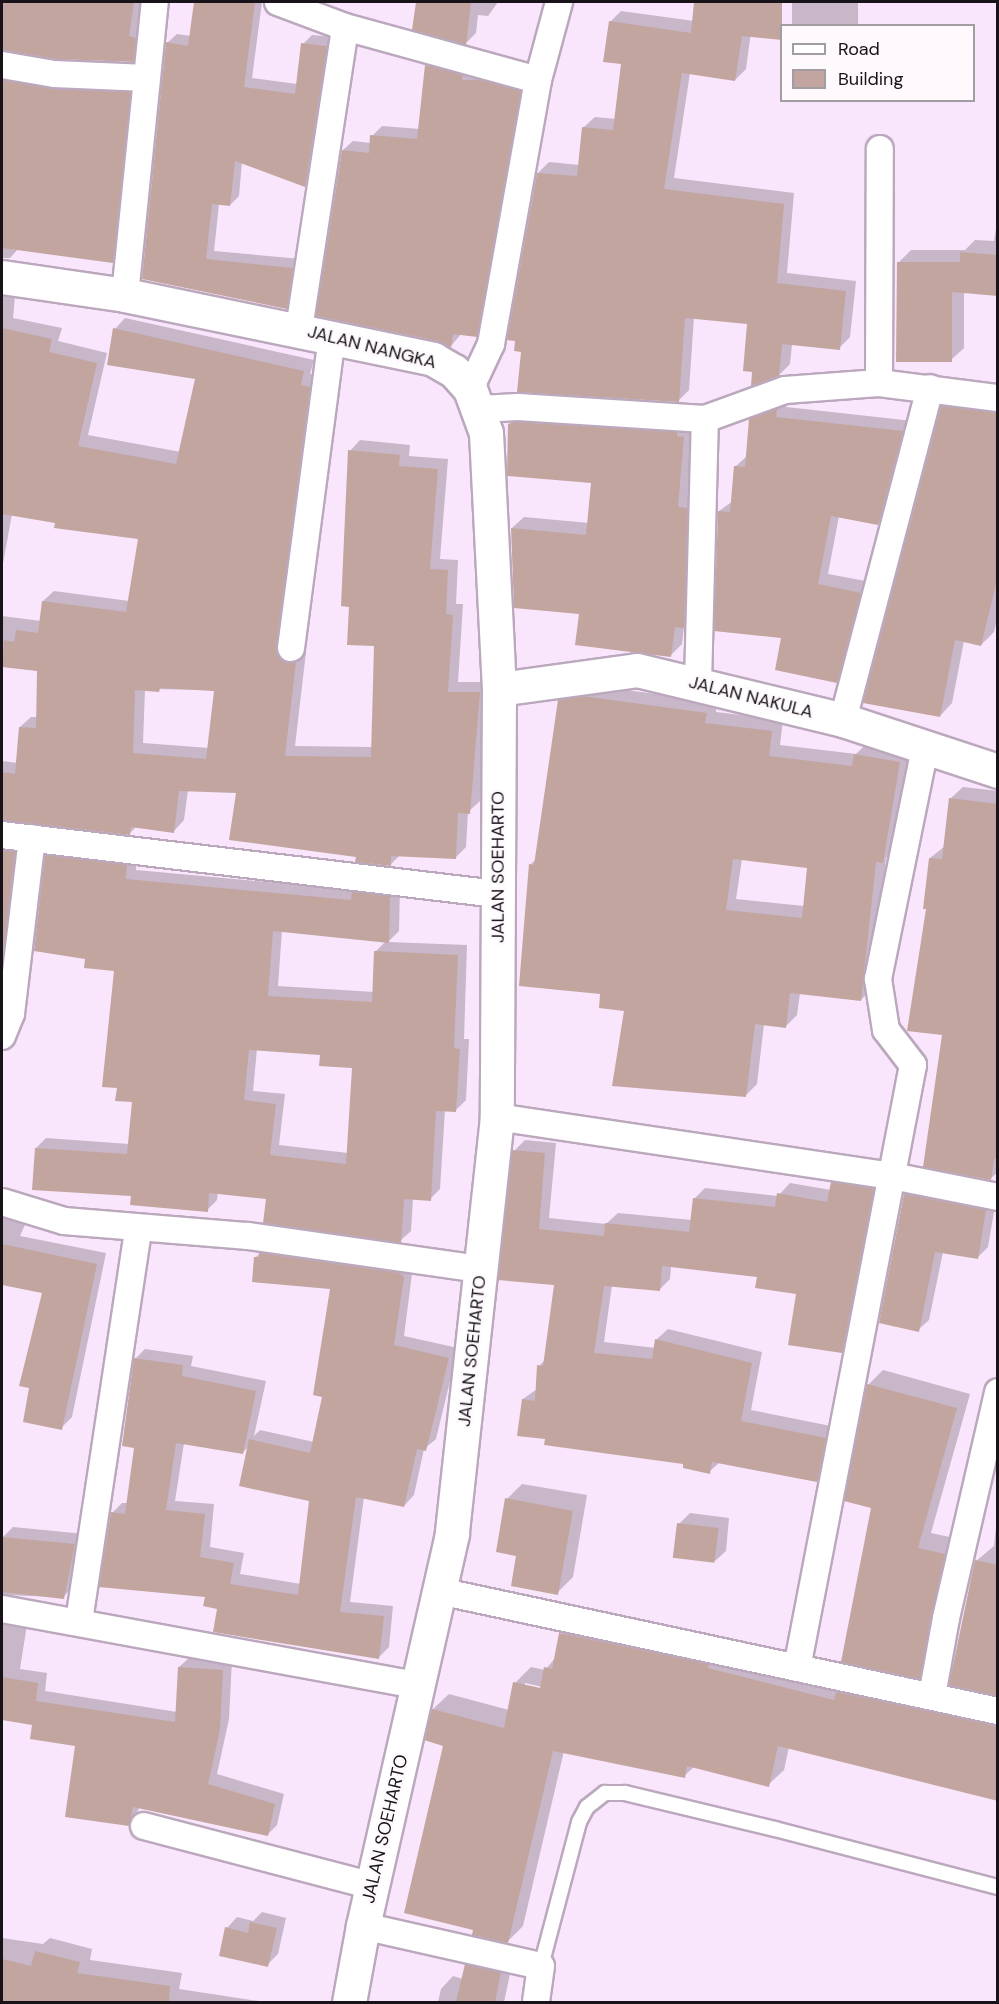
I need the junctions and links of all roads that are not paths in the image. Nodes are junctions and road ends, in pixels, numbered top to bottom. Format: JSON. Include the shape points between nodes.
{"nodes":[{"id":1,"x":155,"y":2,"type":"edge"},
{"id":2,"x":278,"y":2,"type":"edge"},
{"id":3,"x":559,"y":2,"type":"edge"},
{"id":4,"x":345,"y":27,"type":"junction"},
{"id":5,"x":2,"y":65,"type":"edge"},
{"id":6,"x":147,"y":78,"type":"junction"},
{"id":7,"x":538,"y":80,"type":"junction"},
{"id":8,"x":880,"y":149,"type":"dead end"},
{"id":9,"x":2,"y":278,"type":"edge"},
{"id":10,"x":125,"y":295,"type":"junction"},
{"id":11,"x":299,"y":329,"type":"junction"},
{"id":12,"x":332,"y":338,"type":"junction"},
{"id":13,"x":879,"y":383,"type":"junction"},
{"id":14,"x":930,"y":388,"type":"junction"},
{"id":15,"x":998,"y":398,"type":"edge"},
{"id":16,"x":475,"y":399,"type":"junction"},
{"id":17,"x":705,"y":419,"type":"junction"},
{"id":18,"x":291,"y":648,"type":"dead end"},
{"id":19,"x":698,"y":683,"type":"junction"},
{"id":20,"x":499,"y":689,"type":"junction"},
{"id":21,"x":843,"y":720,"type":"junction"},
{"id":22,"x":925,"y":747,"type":"junction"},
{"id":23,"x":998,"y":771,"type":"edge"},
{"id":24,"x":2,"y":835,"type":"edge"},
{"id":25,"x":32,"y":838,"type":"junction"},
{"id":26,"x":498,"y":894,"type":"junction"},
{"id":27,"x":2,"y":1036,"type":"edge"},
{"id":28,"x":497,"y":1117,"type":"junction"},
{"id":29,"x":892,"y":1176,"type":"junction"},
{"id":30,"x":998,"y":1197,"type":"edge"},
{"id":31,"x":2,"y":1202,"type":"edge"},
{"id":32,"x":138,"y":1230,"type":"junction"},
{"id":33,"x":480,"y":1269,"type":"junction"},
{"id":34,"x":998,"y":1392,"type":"edge"},
{"id":35,"x":439,"y":1591,"type":"junction"},
{"id":36,"x":2,"y":1609,"type":"edge"},
{"id":37,"x":79,"y":1621,"type":"junction"},
{"id":38,"x":797,"y":1668,"type":"junction"},
{"id":39,"x":418,"y":1685,"type":"junction"},
{"id":40,"x":932,"y":1696,"type":"junction"},
{"id":41,"x":998,"y":1711,"type":"edge"},
{"id":42,"x":144,"y":1827,"type":"dead end"},
{"id":43,"x":372,"y":1886,"type":"junction"},
{"id":44,"x":998,"y":1887,"type":"edge"},
{"id":45,"x":363,"y":1926,"type":"junction"},
{"id":46,"x":541,"y":1966,"type":"junction"},
{"id":47,"x":349,"y":2002,"type":"edge"},
{"id":48,"x":536,"y":2002,"type":"edge"}],
"edges":[{"from":1,"to":6,"type":"street"},
{"from":2,"to":4,"type":"street"},
{"from":3,"to":7,"type":"street"},
{"from":4,"to":7,"type":"street"},
{"from":4,"to":11,"type":"street"},
{"from":5,"to":6,"type":"street","via":[[54,74]]},
{"from":6,"to":10,"type":"street"},
{"from":7,"to":16,"type":"street","via":[[500,302]]},
{"from":8,"to":13,"type":"street"},
{"from":9,"to":10,"type":"street","name":"JALAN NANGKA"},
{"from":10,"to":11,"type":"street","name":"JALAN NANGKA"},
{"from":11,"to":12,"type":"street","name":"JALAN NANGKA"},
{"from":12,"to":16,"type":"street","name":"JALAN NANGKA","via":[[433,359],[454,371]]},
{"from":12,"to":18,"type":"street"},
{"from":13,"to":14,"type":"street"},
{"from":13,"to":17,"type":"street","via":[[785,390]]},
{"from":14,"to":15,"type":"street"},
{"from":14,"to":21,"type":"street"},
{"from":16,"to":17,"type":"street","via":[[518,407]]},
{"from":16,"to":20,"type":"street","via":[[486,433]]},
{"from":17,"to":19,"type":"street"},
{"from":19,"to":20,"type":"street","name":"JALAN NAKULA","via":[[637,669]]},
{"from":19,"to":21,"type":"street","name":"JALAN NAKULA"},
{"from":20,"to":26,"type":"street","name":"JALAN SOEHARTO"},
{"from":21,"to":22,"type":"street","name":"JALAN NAKULA"},
{"from":22,"to":23,"type":"street","name":"JALAN NAKULA"},
{"from":22,"to":29,"type":"street","via":[[878,979],[886,1030],[913,1065]]},
{"from":24,"to":25,"type":"street"},
{"from":25,"to":26,"type":"street"},
{"from":25,"to":27,"type":"street","via":[[11,1014]]},
{"from":26,"to":28,"type":"street","name":"JALAN SOEHARTO"},
{"from":28,"to":29,"type":"street"},
{"from":28,"to":33,"type":"street","name":"JALAN SOEHARTO"},
{"from":29,"to":30,"type":"street"},
{"from":29,"to":38,"type":"street"},
{"from":31,"to":32,"type":"street","via":[[64,1221]]},
{"from":32,"to":33,"type":"street","via":[[248,1236]]},
{"from":32,"to":37,"type":"street"},
{"from":33,"to":35,"type":"street","name":"JALAN SOEHARTO","via":[[452,1534]]},
{"from":34,"to":40,"type":"street"},
{"from":35,"to":38,"type":"street"},
{"from":35,"to":39,"type":"street","name":"JALAN SOEHARTO"},
{"from":36,"to":37,"type":"street"},
{"from":37,"to":39,"type":"street"},
{"from":38,"to":40,"type":"street"},
{"from":39,"to":43,"type":"street","name":"JALAN SOEHARTO"},
{"from":40,"to":41,"type":"street"},
{"from":42,"to":43,"type":"street"},
{"from":43,"to":45,"type":"street","name":"JALAN SOEHARTO"},
{"from":44,"to":46,"type":"lane","via":[[625,1793],[605,1793],[587,1807],[579,1822]]},
{"from":45,"to":46,"type":"street"},
{"from":45,"to":47,"type":"street","name":"JALAN SOEHARTO"},
{"from":46,"to":48,"type":"street"}]}
